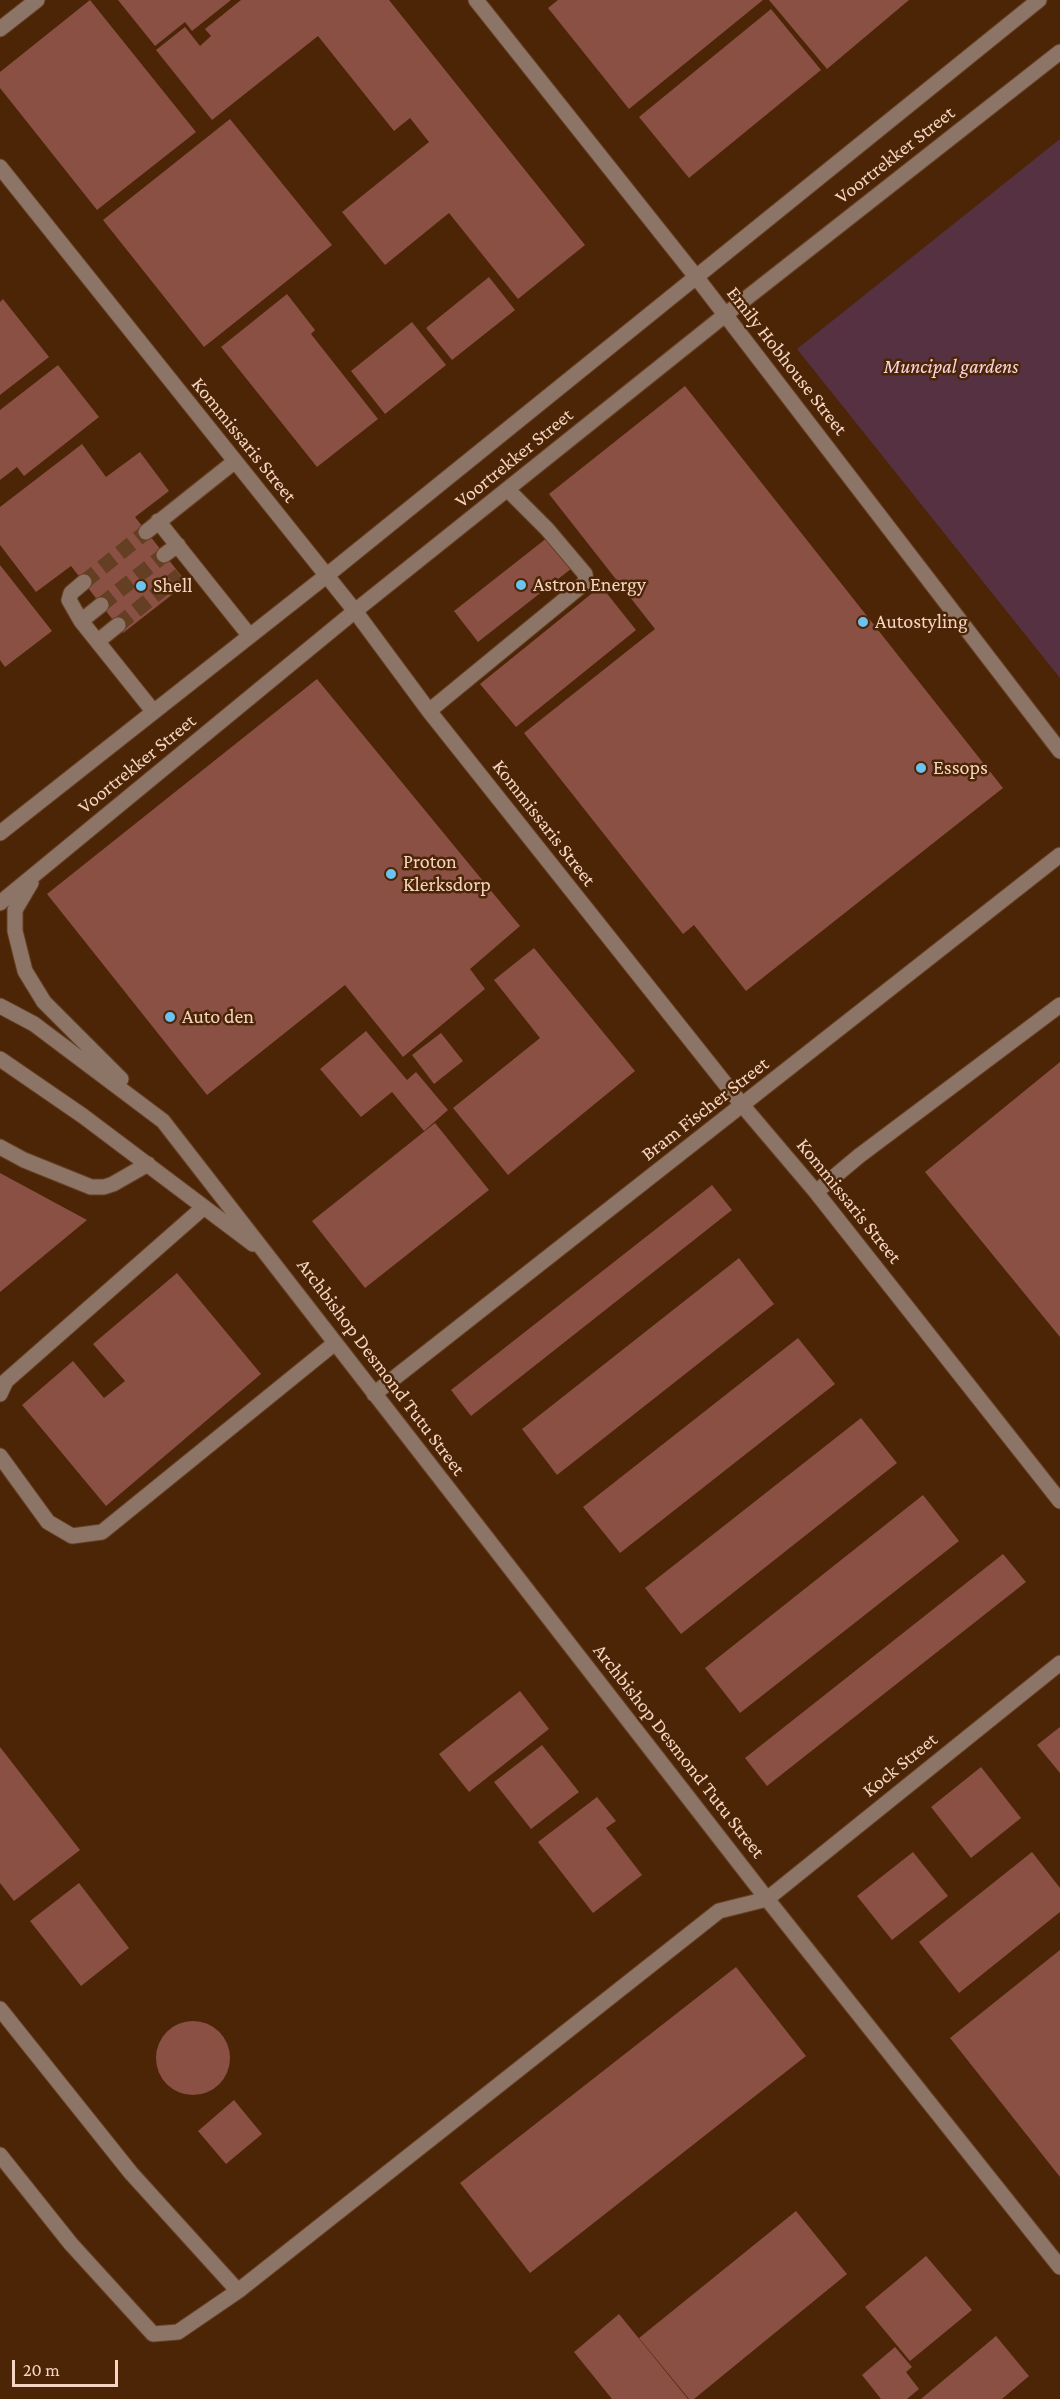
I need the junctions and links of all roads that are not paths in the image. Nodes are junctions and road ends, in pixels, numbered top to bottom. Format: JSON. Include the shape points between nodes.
{"nodes":[{"id":1,"x":37,"y":0,"type":"edge"},
{"id":2,"x":476,"y":0,"type":"edge"},
{"id":3,"x":1039,"y":0,"type":"edge"},
{"id":4,"x":0,"y":29,"type":"edge"},
{"id":5,"x":1060,"y":52,"type":"edge"},
{"id":6,"x":0,"y":167,"type":"edge"},
{"id":7,"x":697,"y":278,"type":"junction"},
{"id":8,"x":725,"y":315,"type":"junction"},
{"id":9,"x":234,"y":462,"type":"junction"},
{"id":10,"x":508,"y":490,"type":"junction"},
{"id":11,"x":158,"y":521,"type":"junction"},
{"id":12,"x":146,"y":532,"type":"tunnel mouth"},
{"id":13,"x":178,"y":545,"type":"junction"},
{"id":14,"x":164,"y":555,"type":"tunnel mouth"},
{"id":15,"x":192,"y":565,"type":"junction"},
{"id":16,"x":180,"y":575,"type":"tunnel mouth"},
{"id":17,"x":326,"y":576,"type":"junction"},
{"id":18,"x":84,"y":582,"type":"tunnel mouth"},
{"id":19,"x":101,"y":605,"type":"tunnel mouth"},
{"id":20,"x":355,"y":611,"type":"junction"},
{"id":21,"x":81,"y":621,"type":"junction"},
{"id":22,"x":118,"y":626,"type":"tunnel mouth"},
{"id":23,"x":249,"y":635,"type":"junction"},
{"id":24,"x":98,"y":641,"type":"junction"},
{"id":25,"x":153,"y":711,"type":"junction"},
{"id":26,"x":429,"y":711,"type":"junction"},
{"id":27,"x":1060,"y":751,"type":"edge"},
{"id":28,"x":0,"y":833,"type":"edge"},
{"id":29,"x":1060,"y":855,"type":"edge"},
{"id":30,"x":43,"y":869,"type":"junction"},
{"id":31,"x":0,"y":903,"type":"edge"},
{"id":32,"x":1060,"y":1005,"type":"edge"},
{"id":33,"x":0,"y":1006,"type":"edge"},
{"id":34,"x":0,"y":1059,"type":"edge"},
{"id":35,"x":743,"y":1106,"type":"junction"},
{"id":36,"x":163,"y":1121,"type":"junction"},
{"id":37,"x":0,"y":1147,"type":"edge"},
{"id":38,"x":148,"y":1164,"type":"junction"},
{"id":39,"x":816,"y":1192,"type":"junction"},
{"id":40,"x":204,"y":1207,"type":"junction"},
{"id":41,"x":270,"y":1257,"type":"junction"},
{"id":42,"x":335,"y":1342,"type":"junction"},
{"id":43,"x":0,"y":1394,"type":"edge"},
{"id":44,"x":374,"y":1394,"type":"junction"},
{"id":45,"x":0,"y":1456,"type":"edge"},
{"id":46,"x":1060,"y":1501,"type":"edge"},
{"id":47,"x":1060,"y":1663,"type":"edge"},
{"id":48,"x":767,"y":1899,"type":"junction"},
{"id":49,"x":0,"y":2009,"type":"edge"},
{"id":50,"x":0,"y":2155,"type":"edge"},
{"id":51,"x":1060,"y":2267,"type":"edge"},
{"id":52,"x":238,"y":2291,"type":"junction"}],
"edges":[{"from":1,"to":4,"type":"street"},
{"from":2,"to":7,"type":"street","name":"Emily Hobhouse Street"},
{"from":3,"to":7,"type":"street","name":"Voortrekker Street"},
{"from":5,"to":8,"type":"street","name":"Voortrekker Street"},
{"from":6,"to":9,"type":"street","name":"Kommissaris Street"},
{"from":7,"to":8,"type":"street","name":"Emily Hobhouse Street"},
{"from":7,"to":17,"type":"street","name":"Voortrekker Street"},
{"from":8,"to":10,"type":"street","name":"Voortrekker Street"},
{"from":8,"to":27,"type":"street","name":"Emily Hobhouse Street"},
{"from":9,"to":11,"type":"street"},
{"from":9,"to":17,"type":"street","name":"Kommissaris Street"},
{"from":10,"to":20,"type":"street","name":"Voortrekker Street"},
{"from":10,"to":26,"type":"street","via":[[585,574],[586,582]]},
{"from":11,"to":12,"type":"street"},
{"from":11,"to":13,"type":"street"},
{"from":13,"to":14,"type":"street"},
{"from":13,"to":15,"type":"street"},
{"from":15,"to":16,"type":"street"},
{"from":15,"to":23,"type":"street"},
{"from":17,"to":20,"type":"street","name":"Kommissaris Street"},
{"from":17,"to":23,"type":"street","name":"Voortrekker Street"},
{"from":18,"to":21,"type":"street","via":[[69,598]]},
{"from":19,"to":21,"type":"street"},
{"from":20,"to":26,"type":"street","name":"Kommissaris Street"},
{"from":20,"to":30,"type":"street","name":"Voortrekker Street"},
{"from":21,"to":24,"type":"street"},
{"from":22,"to":24,"type":"street"},
{"from":23,"to":25,"type":"street","name":"Voortrekker Street"},
{"from":24,"to":25,"type":"street"},
{"from":25,"to":28,"type":"street","name":"Voortrekker Street"},
{"from":26,"to":35,"type":"street","name":"Kommissaris Street"},
{"from":29,"to":35,"type":"street","name":"Bram Fischer Street"},
{"from":30,"to":31,"type":"street","name":"Voortrekker Street"},
{"from":30,"to":36,"type":"street","via":[[15,910],[15,931],[24,971],[44,1002]]},
{"from":32,"to":39,"type":"street"},
{"from":33,"to":36,"type":"street","name":"Archbishop Desmond Tutu Street","via":[[34,1024]]},
{"from":34,"to":38,"type":"street","name":"Archbishop Desmond Tutu Street"},
{"from":35,"to":39,"type":"street","name":"Kommissaris Street"},
{"from":35,"to":44,"type":"street","name":"Bram Fischer Street"},
{"from":36,"to":41,"type":"street","name":"Archbishop Desmond Tutu Street"},
{"from":37,"to":38,"type":"street","via":[[91,1186],[113,1185]]},
{"from":38,"to":40,"type":"street","name":"Archbishop Desmond Tutu Street"},
{"from":39,"to":46,"type":"street","name":"Kommissaris Street"},
{"from":40,"to":41,"type":"street","name":"Archbishop Desmond Tutu Street"},
{"from":40,"to":43,"type":"street","via":[[6,1381]]},
{"from":41,"to":42,"type":"street","name":"Archbishop Desmond Tutu Street"},
{"from":42,"to":44,"type":"street","name":"Archbishop Desmond Tutu Street"},
{"from":42,"to":45,"type":"street","via":[[102,1532],[72,1536],[48,1522]]},
{"from":44,"to":48,"type":"street","name":"Archbishop Desmond Tutu Street"},
{"from":47,"to":48,"type":"street","name":"Kock Street"},
{"from":48,"to":51,"type":"street","name":"Archbishop Desmond Tutu Street"},
{"from":48,"to":52,"type":"street","via":[[719,1911]]},
{"from":49,"to":52,"type":"street","via":[[131,2172]]},
{"from":50,"to":52,"type":"street","via":[[71,2244],[153,2334],[178,2332]]}]}
